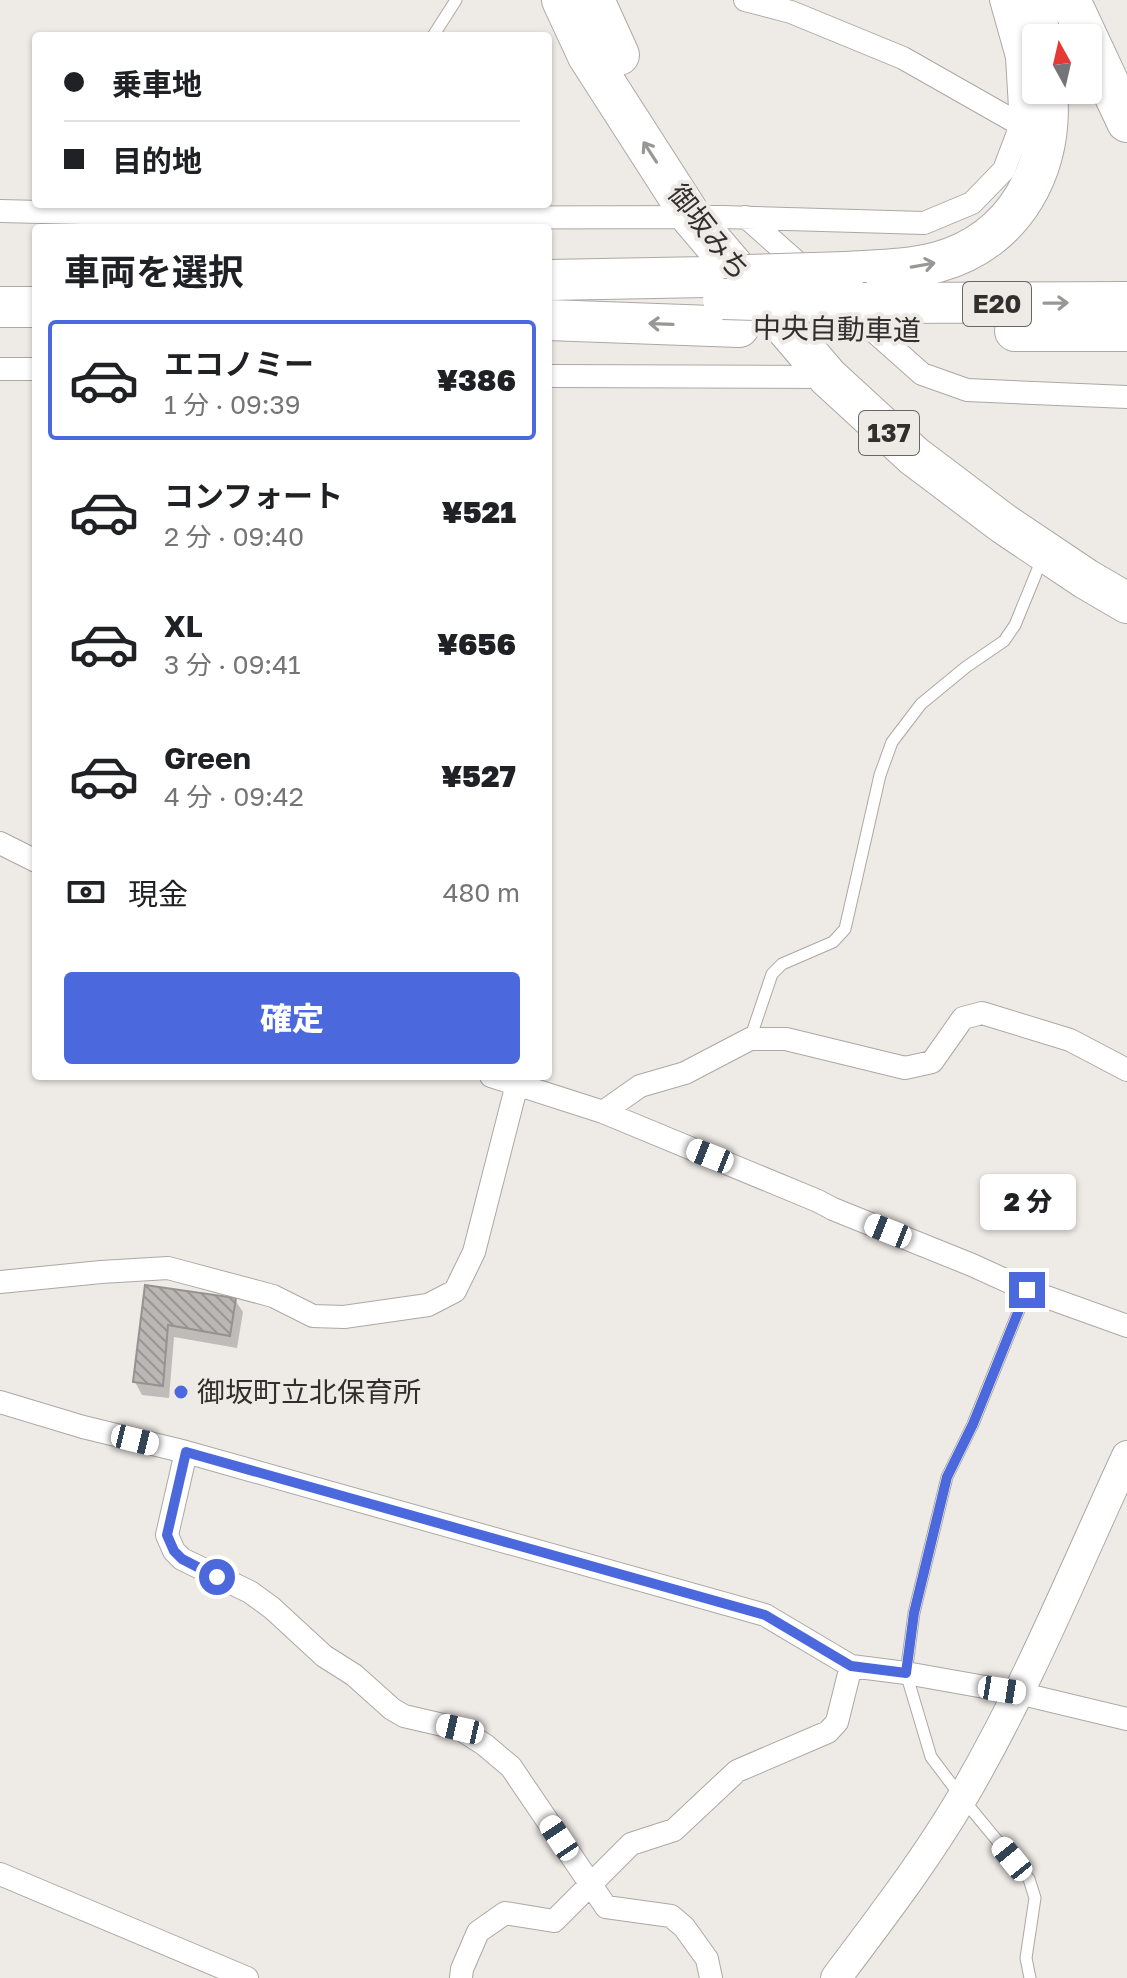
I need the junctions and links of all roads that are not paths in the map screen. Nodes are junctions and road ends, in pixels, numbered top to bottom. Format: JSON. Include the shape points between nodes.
{"nodes":[{"id":1,"x":456,"y":0,"type":"edge"},
{"id":2,"x":545,"y":0,"type":"edge"},
{"id":3,"x":562,"y":0,"type":"edge"},
{"id":4,"x":591,"y":0,"type":"edge"},
{"id":5,"x":745,"y":0,"type":"edge"},
{"id":6,"x":1001,"y":0,"type":"edge"},
{"id":7,"x":1032,"y":0,"type":"edge"},
{"id":8,"x":1070,"y":0,"type":"edge"},
{"id":9,"x":1090,"y":0,"type":"edge"},
{"id":10,"x":1038,"y":24,"type":"edge"},
{"id":11,"x":436,"y":32,"type":"edge"},
{"id":12,"x":603,"y":56,"type":"junction"},
{"id":13,"x":1127,"y":76,"type":"edge"},
{"id":14,"x":1047,"y":104,"type":"edge"},
{"id":15,"x":1127,"y":122,"type":"edge"},
{"id":16,"x":1021,"y":125,"type":"junction"},
{"id":17,"x":0,"y":211,"type":"edge"},
{"id":18,"x":295,"y":217,"type":"edge"},
{"id":19,"x":720,"y":217,"type":"junction"},
{"id":20,"x":0,"y":280,"type":"edge"},
{"id":21,"x":32,"y":280,"type":"edge"},
{"id":22,"x":552,"y":280,"type":"edge"},
{"id":23,"x":552,"y":295,"type":"edge"},
{"id":24,"x":723,"y":301,"type":"junction"},
{"id":25,"x":864,"y":302,"type":"junction"},
{"id":26,"x":1127,"y":302,"type":"edge"},
{"id":27,"x":0,"y":307,"type":"edge"},
{"id":28,"x":32,"y":307,"type":"edge"},
{"id":29,"x":552,"y":320,"type":"edge"},
{"id":30,"x":1016,"y":331,"type":"junction"},
{"id":31,"x":1127,"y":331,"type":"edge"},
{"id":32,"x":1127,"y":347,"type":"edge"},
{"id":33,"x":0,"y":369,"type":"edge"},
{"id":34,"x":32,"y":369,"type":"edge"},
{"id":35,"x":552,"y":376,"type":"edge"},
{"id":36,"x":828,"y":377,"type":"junction"},
{"id":37,"x":1127,"y":397,"type":"edge"},
{"id":38,"x":1045,"y":552,"type":"junction"},
{"id":39,"x":1127,"y":575,"type":"edge"},
{"id":40,"x":1127,"y":603,"type":"edge"},
{"id":41,"x":0,"y":843,"type":"edge"},
{"id":42,"x":32,"y":859,"type":"edge"},
{"id":43,"x":750,"y":1039,"type":"junction"},
{"id":44,"x":1127,"y":1070,"type":"edge"},
{"id":45,"x":504,"y":1080,"type":"edge"},
{"id":46,"x":517,"y":1084,"type":"junction"},
{"id":47,"x":603,"y":1112,"type":"junction"},
{"id":48,"x":0,"y":1282,"type":"edge"},
{"id":49,"x":1027,"y":1290,"type":"junction"},
{"id":50,"x":1127,"y":1326,"type":"edge"},
{"id":51,"x":0,"y":1402,"type":"edge"},
{"id":52,"x":186,"y":1452,"type":"junction"},
{"id":53,"x":1127,"y":1456,"type":"edge"},
{"id":54,"x":851,"y":1666,"type":"junction"},
{"id":55,"x":906,"y":1673,"type":"junction"},
{"id":56,"x":1018,"y":1693,"type":"junction"},
{"id":57,"x":1127,"y":1719,"type":"edge"},
{"id":58,"x":962,"y":1798,"type":"junction"},
{"id":59,"x":0,"y":1874,"type":"edge"},
{"id":60,"x":591,"y":1885,"type":"junction"},
{"id":61,"x":247,"y":1978,"type":"edge"},
{"id":62,"x":461,"y":1978,"type":"edge"},
{"id":63,"x":711,"y":1978,"type":"edge"},
{"id":64,"x":836,"y":1978,"type":"edge"},
{"id":65,"x":1030,"y":1978,"type":"edge"}],
"edges":[{"from":1,"to":11,"type":"lane"},
{"from":2,"to":12,"type":"highway"},
{"from":3,"to":12,"type":"highway","name":"御坂みち","number":"137"},
{"from":4,"to":12,"type":"highway"},
{"from":5,"to":16,"type":"street","via":[[791,12],[903,58]]},
{"from":6,"to":16,"type":"street","via":[[1017,57]]},
{"from":7,"to":10,"type":"highway"},
{"from":8,"to":15,"type":"highway"},
{"from":9,"to":13,"type":"highway"},
{"from":12,"to":19,"type":"highway","name":"御坂みち","number":"137"},
{"from":25,"to":14,"type":"highway","one_way":true,"via":[[908,267],[966,253],[1014,214],[1039,165]]},
{"from":16,"to":19,"type":"street","via":[[1004,170],[972,203],[924,223]]},
{"from":17,"to":18,"type":"street"},
{"from":18,"to":19,"type":"street"},
{"from":19,"to":36,"type":"highway","name":"御坂みち","number":"137"},
{"from":19,"to":37,"type":"street","via":[[922,374],[967,390]]},
{"from":19,"to":39,"type":"highway","name":"御坂みち","number":"137","via":[[833,344],[932,438],[1062,536]]},
{"from":20,"to":21,"type":"highway"},
{"from":22,"to":24,"type":"highway"},
{"from":23,"to":24,"type":"highway","name":"中央自動車道","number":"E20"},
{"from":24,"to":25,"type":"highway","name":"中央自動車道","number":"E20"},
{"from":24,"to":25,"type":"highway","bridge":true},
{"from":24,"to":29,"type":"highway","name":"中央自動車道","number":"E20","one_way":true},
{"from":25,"to":26,"type":"highway","name":"中央自動車道","number":"E20","one_way":true},
{"from":25,"to":30,"type":"highway","name":"中央自動車道","number":"E20"},
{"from":27,"to":28,"type":"highway"},
{"from":30,"to":31,"type":"highway","name":"中央自動車道","number":"E20"},
{"from":30,"to":32,"type":"highway","via":[[1038,348]]},
{"from":33,"to":34,"type":"street"},
{"from":35,"to":36,"type":"street"},
{"from":36,"to":38,"type":"highway","name":"御坂みち","number":"137","via":[[914,456]]},
{"from":38,"to":40,"type":"highway","name":"御坂みち","number":"137"},
{"from":38,"to":43,"type":"lane","via":[[1004,641],[921,704],[892,742],[845,929],[833,942],[782,964],[772,974]]},
{"from":41,"to":42,"type":"street"},
{"from":43,"to":44,"type":"street","via":[[786,1039],[905,1068],[932,1062],[963,1018],[982,1013],[1070,1040]]},
{"from":43,"to":47,"type":"street","via":[[685,1073],[640,1086]]},
{"from":45,"to":46,"type":"street"},
{"from":46,"to":47,"type":"street"},
{"from":46,"to":48,"type":"street","via":[[474,1252],[455,1291],[428,1305],[313,1316],[273,1296],[168,1268]]},
{"from":47,"to":49,"type":"street"},
{"from":49,"to":50,"type":"street"},
{"from":49,"to":55,"type":"lane","via":[[947,1477],[914,1613]]},
{"from":51,"to":52,"type":"street"},
{"from":52,"to":54,"type":"street","via":[[765,1615]]},
{"from":52,"to":60,"type":"street","via":[[167,1535],[174,1551],[250,1592],[392,1709],[460,1729],[485,1745],[511,1767]]},
{"from":53,"to":56,"type":"street"},
{"from":54,"to":55,"type":"street"},
{"from":54,"to":60,"type":"street","via":[[837,1722],[828,1732],[737,1771],[674,1830],[631,1844]]},
{"from":55,"to":56,"type":"street"},
{"from":55,"to":58,"type":"lane","via":[[931,1757]]},
{"from":56,"to":57,"type":"street"},
{"from":56,"to":58,"type":"street"},
{"from":58,"to":64,"type":"street"},
{"from":58,"to":65,"type":"lane","via":[[1029,1879],[1035,1898],[1026,1958]]},
{"from":59,"to":61,"type":"street"},
{"from":60,"to":62,"type":"street","via":[[554,1921],[505,1913],[478,1932]]},
{"from":60,"to":63,"type":"street","via":[[606,1907],[671,1916],[707,1959]]}]}
